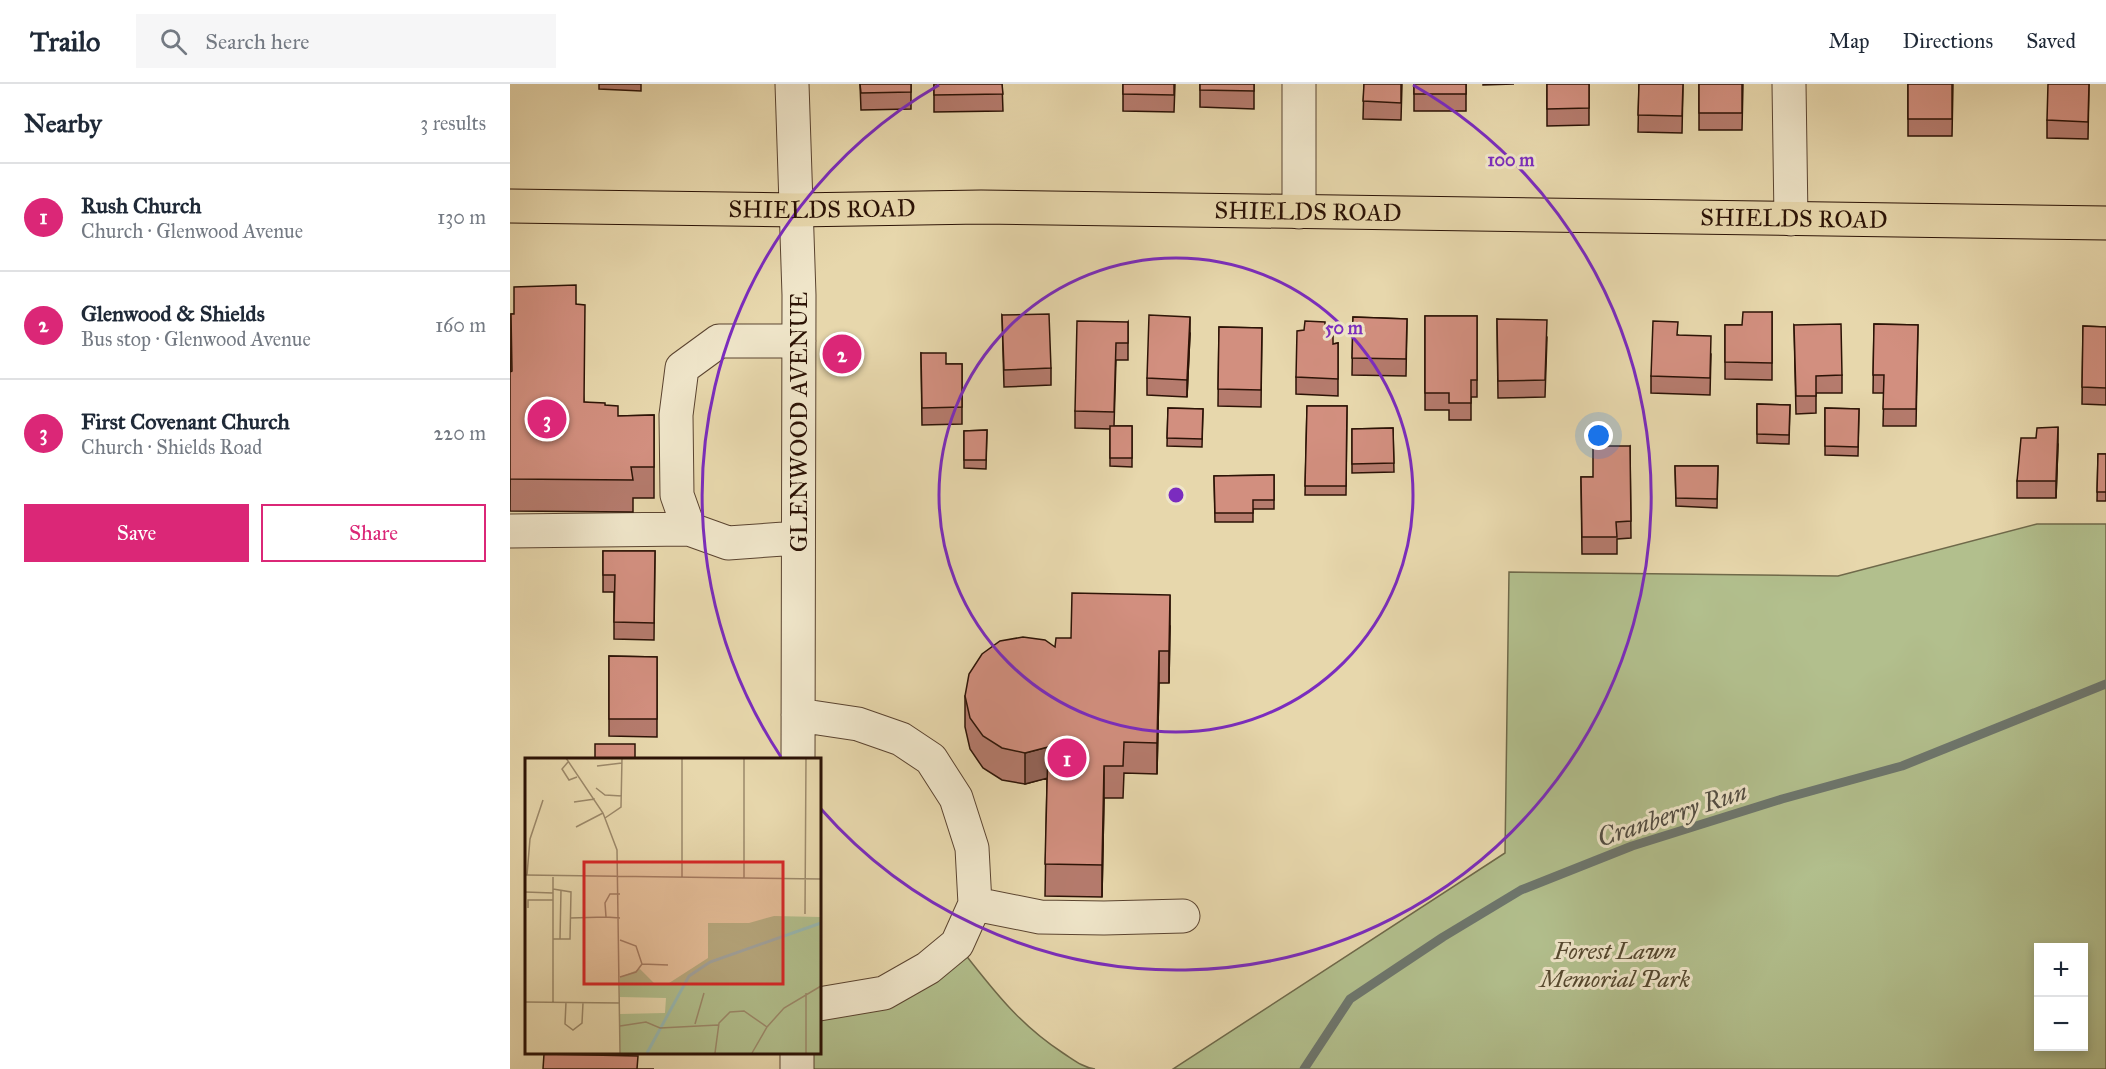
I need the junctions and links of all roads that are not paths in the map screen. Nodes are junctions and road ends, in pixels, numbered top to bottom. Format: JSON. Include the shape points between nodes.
{"nodes":[{"id":1,"x":792,"y":84,"type":"edge"},
{"id":2,"x":1299,"y":84,"type":"edge"},
{"id":3,"x":1789,"y":84,"type":"edge"},
{"id":4,"x":510,"y":206,"type":"edge"},
{"id":5,"x":796,"y":210,"type":"junction"},
{"id":6,"x":1299,"y":212,"type":"junction"},
{"id":7,"x":1791,"y":219,"type":"junction"},
{"id":8,"x":2106,"y":223,"type":"edge"},
{"id":9,"x":799,"y":341,"type":"junction"},
{"id":10,"x":689,"y":529,"type":"junction"},
{"id":11,"x":510,"y":531,"type":"edge"},
{"id":12,"x":798,"y":538,"type":"junction"},
{"id":13,"x":798,"y":716,"type":"junction"},
{"id":14,"x":798,"y":758,"type":"edge"},
{"id":15,"x":975,"y":904,"type":"junction"},
{"id":16,"x":1183,"y":916,"type":"dead end"},
{"id":17,"x":820,"y":1004,"type":"edge"}],
"edges":[{"from":1,"to":5,"type":"street","name":"GLENWOOD AVENUE"},
{"from":2,"to":6,"type":"street"},
{"from":3,"to":7,"type":"street"},
{"from":4,"to":5,"type":"main road","name":"SHIELDS ROAD"},
{"from":5,"to":6,"type":"main road","name":"SHIELDS ROAD","via":[[981,207]]},
{"from":5,"to":9,"type":"street","name":"GLENWOOD AVENUE"},
{"from":6,"to":7,"type":"main road","name":"SHIELDS ROAD"},
{"from":7,"to":8,"type":"main road","name":"SHIELDS ROAD"},
{"from":9,"to":10,"type":"street","via":[[720,341],[682,368],[676,415],[677,495]]},
{"from":9,"to":12,"type":"street","name":"GLENWOOD AVENUE"},
{"from":10,"to":11,"type":"street"},
{"from":10,"to":12,"type":"street","via":[[728,543]]},
{"from":12,"to":13,"type":"street","name":"GLENWOOD AVENUE"},
{"from":13,"to":14,"type":"street","name":"GLENWOOD AVENUE"},
{"from":13,"to":15,"type":"street","via":[[858,724],[901,739],[931,759],[956,798],[972,848]]},
{"from":15,"to":16,"type":"street","via":[[1040,917]]},
{"from":15,"to":17,"type":"street","via":[[957,944],[928,968],[884,993]]}]}
